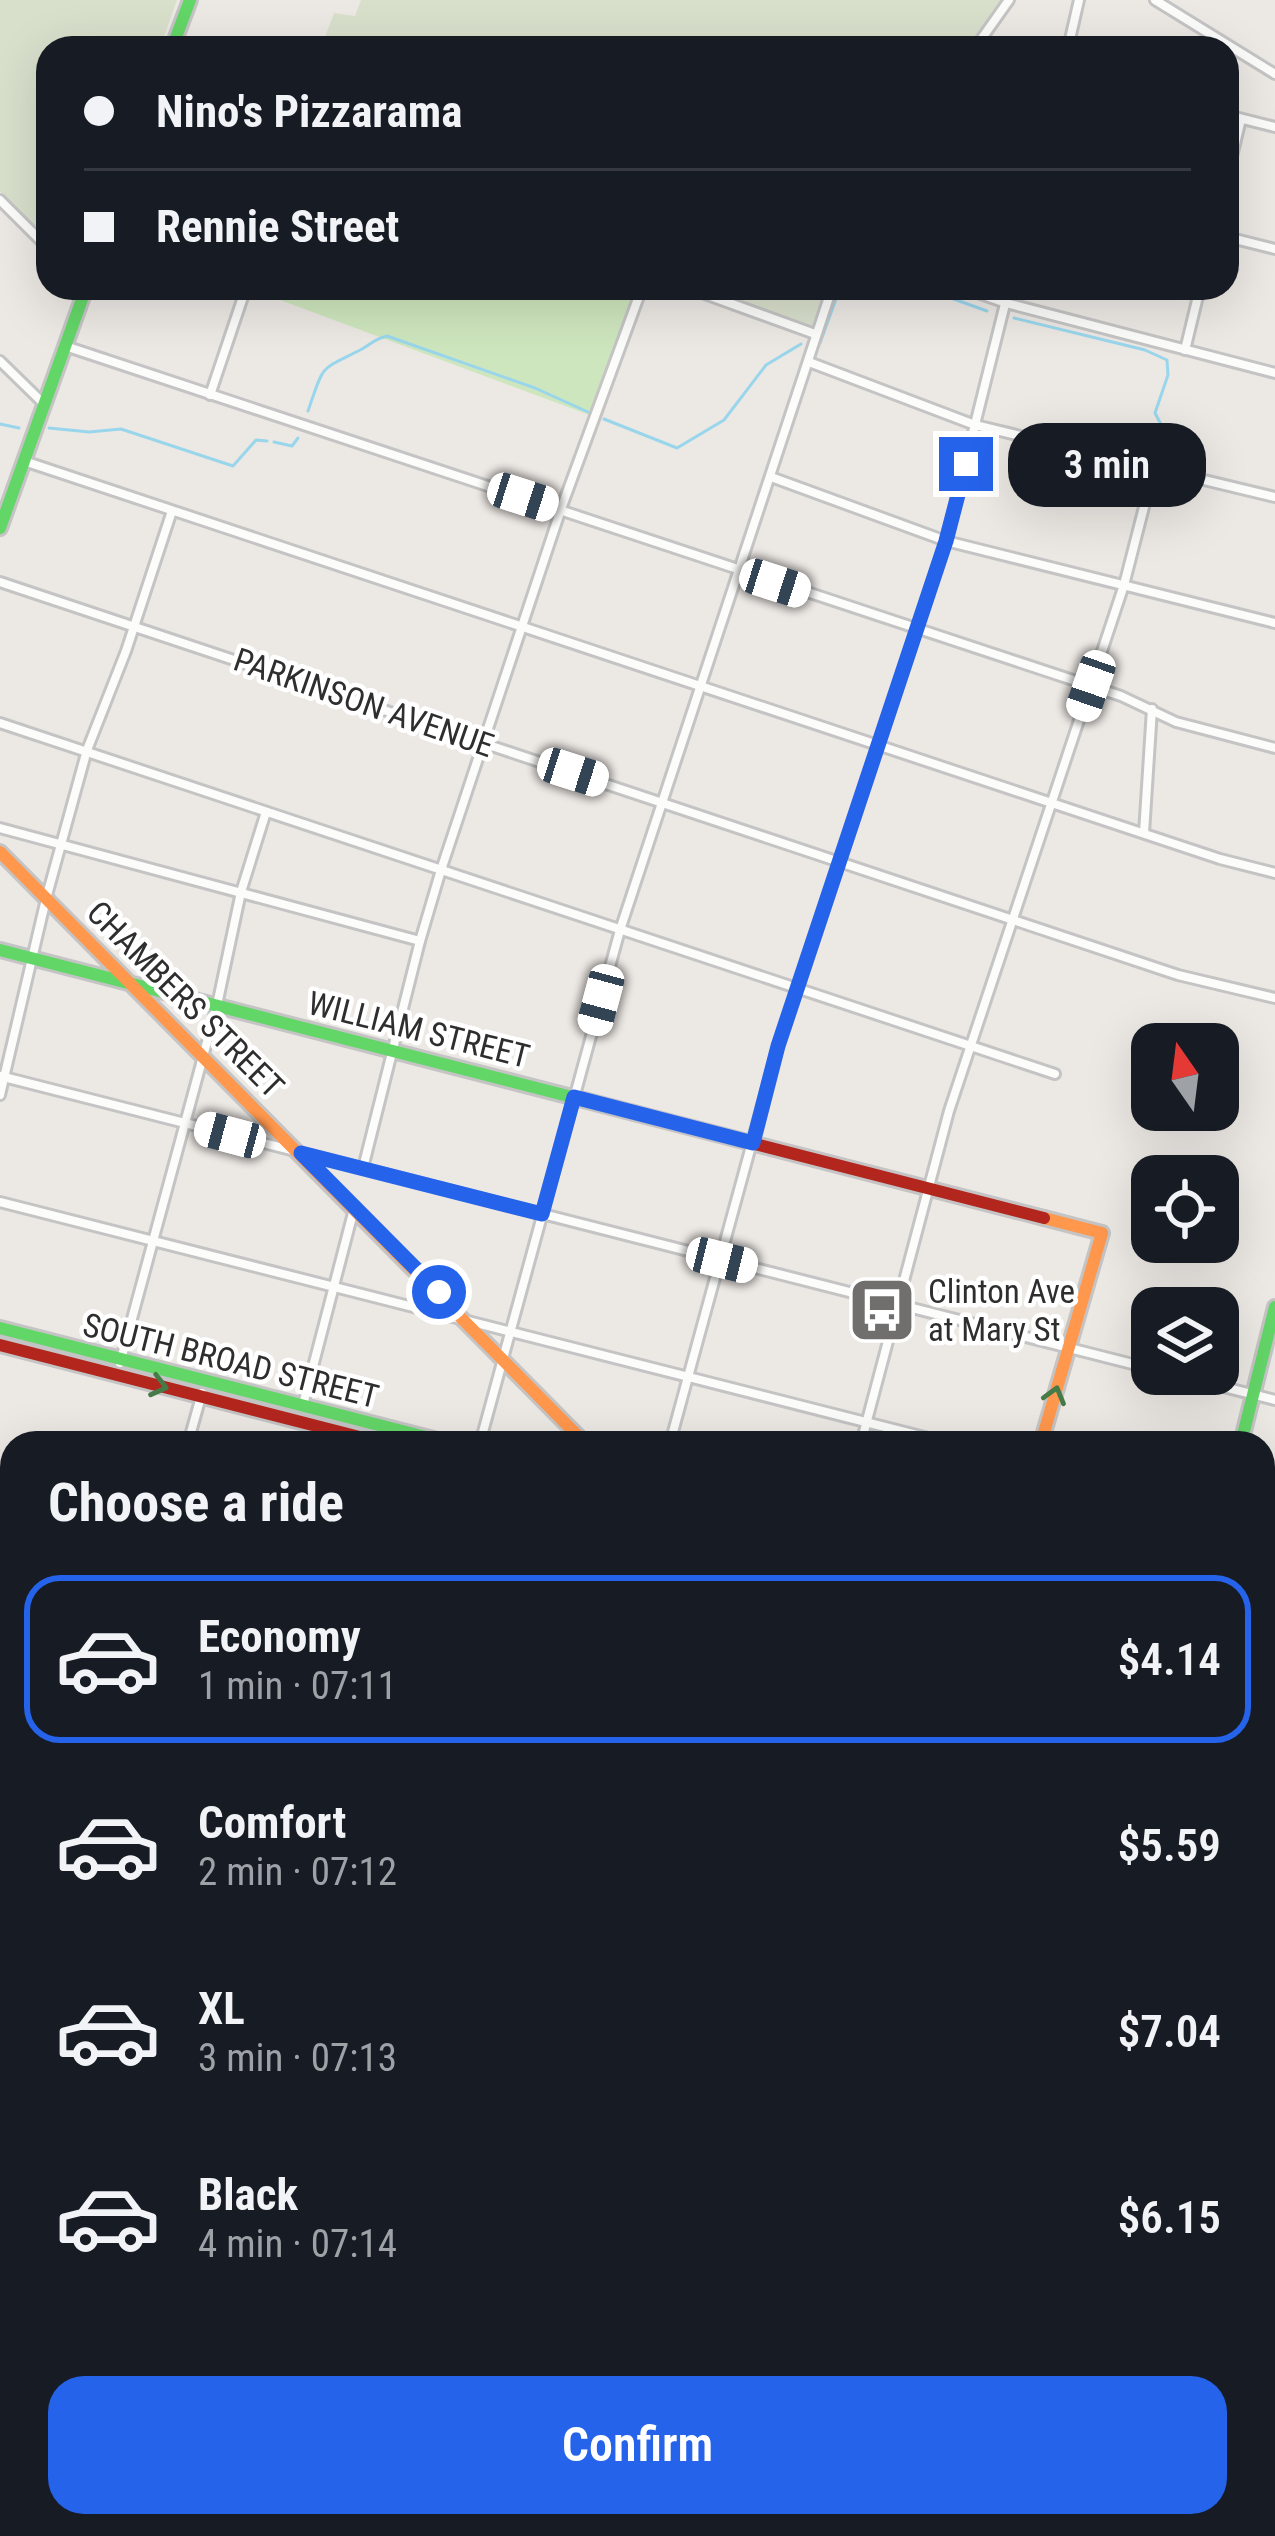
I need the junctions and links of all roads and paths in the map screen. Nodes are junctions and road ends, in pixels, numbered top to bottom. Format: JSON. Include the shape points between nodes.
{"nodes":[{"id":1,"x":190,"y":0,"type":"edge"},
{"id":2,"x":1009,"y":0,"type":"edge"},
{"id":3,"x":1079,"y":0,"type":"edge"},
{"id":4,"x":1155,"y":0,"type":"edge"},
{"id":5,"x":176,"y":36,"type":"edge"},
{"id":6,"x":983,"y":36,"type":"edge"},
{"id":7,"x":1071,"y":36,"type":"edge"},
{"id":8,"x":1213,"y":36,"type":"edge"},
{"id":9,"x":1239,"y":52,"type":"edge"},
{"id":10,"x":1275,"y":74,"type":"edge"},
{"id":11,"x":1241,"y":119,"type":"joint"},
{"id":12,"x":1239,"y":127,"type":"edge"},
{"id":13,"x":1275,"y":127,"type":"edge"},
{"id":14,"x":0,"y":200,"type":"edge"},
{"id":15,"x":36,"y":236,"type":"edge"},
{"id":16,"x":1239,"y":240,"type":"edge"},
{"id":17,"x":1275,"y":249,"type":"edge"},
{"id":18,"x":82,"y":300,"type":"edge"},
{"id":19,"x":242,"y":300,"type":"edge"},
{"id":20,"x":638,"y":300,"type":"edge"},
{"id":21,"x":721,"y":300,"type":"edge"},
{"id":22,"x":828,"y":300,"type":"edge"},
{"id":23,"x":997,"y":300,"type":"edge"},
{"id":24,"x":1007,"y":300,"type":"edge"},
{"id":25,"x":1197,"y":300,"type":"edge"},
{"id":26,"x":1006,"y":303,"type":"junction"},
{"id":27,"x":815,"y":334,"type":"junction"},
{"id":28,"x":65,"y":346,"type":"junction"},
{"id":29,"x":1185,"y":350,"type":"junction"},
{"id":30,"x":0,"y":361,"type":"edge"},
{"id":31,"x":808,"y":362,"type":"junction"},
{"id":32,"x":1275,"y":373,"type":"edge"},
{"id":33,"x":210,"y":395,"type":"junction"},
{"id":34,"x":44,"y":404,"type":"junction"},
{"id":35,"x":975,"y":425,"type":"junction"},
{"id":36,"x":24,"y":461,"type":"junction"},
{"id":37,"x":1154,"y":468,"type":"junction"},
{"id":38,"x":771,"y":477,"type":"junction"},
{"id":39,"x":7,"y":486,"type":"edge"},
{"id":40,"x":1275,"y":497,"type":"edge"},
{"id":41,"x":561,"y":509,"type":"junction"},
{"id":42,"x":172,"y":511,"type":"junction"},
{"id":43,"x":0,"y":528,"type":"edge"},
{"id":44,"x":946,"y":541,"type":"junction"},
{"id":45,"x":739,"y":571,"type":"junction"},
{"id":46,"x":0,"y":582,"type":"edge"},
{"id":47,"x":1124,"y":585,"type":"junction"},
{"id":48,"x":1275,"y":623,"type":"edge"},
{"id":49,"x":135,"y":625,"type":"junction"},
{"id":50,"x":522,"y":626,"type":"junction"},
{"id":51,"x":918,"y":631,"type":"junction"},
{"id":52,"x":701,"y":686,"type":"junction"},
{"id":53,"x":1091,"y":686,"type":"junction"},
{"id":54,"x":1152,"y":710,"type":"junction"},
{"id":55,"x":0,"y":723,"type":"edge"},
{"id":56,"x":484,"y":742,"type":"junction"},
{"id":57,"x":879,"y":745,"type":"junction"},
{"id":58,"x":1275,"y":748,"type":"edge"},
{"id":59,"x":87,"y":750,"type":"junction"},
{"id":60,"x":662,"y":802,"type":"junction"},
{"id":61,"x":1051,"y":802,"type":"junction"},
{"id":62,"x":266,"y":812,"type":"junction"},
{"id":63,"x":0,"y":828,"type":"edge"},
{"id":64,"x":1144,"y":833,"type":"junction"},
{"id":65,"x":61,"y":843,"type":"junction"},
{"id":66,"x":0,"y":852,"type":"edge"},
{"id":67,"x":840,"y":861,"type":"junction"},
{"id":68,"x":441,"y":870,"type":"junction"},
{"id":69,"x":1275,"y":873,"type":"edge"},
{"id":70,"x":241,"y":892,"type":"junction"},
{"id":71,"x":46,"y":899,"type":"junction"},
{"id":72,"x":1012,"y":917,"type":"junction"},
{"id":73,"x":620,"y":930,"type":"junction"},
{"id":74,"x":419,"y":941,"type":"junction"},
{"id":75,"x":0,"y":950,"type":"edge"},
{"id":76,"x":34,"y":959,"type":"junction"},
{"id":77,"x":133,"y":984,"type":"junction"},
{"id":78,"x":797,"y":989,"type":"junction"},
{"id":79,"x":1275,"y":998,"type":"edge"},
{"id":80,"x":217,"y":1005,"type":"junction"},
{"id":81,"x":970,"y":1046,"type":"junction"},
{"id":82,"x":394,"y":1051,"type":"junction"},
{"id":83,"x":204,"y":1055,"type":"junction"},
{"id":84,"x":1054,"y":1074,"type":"dead end"},
{"id":85,"x":2,"y":1077,"type":"edge"},
{"id":86,"x":0,"y":1095,"type":"edge"},
{"id":87,"x":574,"y":1097,"type":"junction"},
{"id":88,"x":186,"y":1123,"type":"junction"},
{"id":89,"x":753,"y":1143,"type":"junction"},
{"id":90,"x":301,"y":1153,"type":"junction"},
{"id":91,"x":363,"y":1168,"type":"junction"},
{"id":92,"x":928,"y":1190,"type":"junction"},
{"id":93,"x":0,"y":1202,"type":"edge"},
{"id":94,"x":354,"y":1206,"type":"junction"},
{"id":95,"x":542,"y":1214,"type":"junction"},
{"id":96,"x":152,"y":1240,"type":"junction"},
{"id":97,"x":722,"y":1260,"type":"junction"},
{"id":98,"x":334,"y":1286,"type":"junction"},
{"id":99,"x":897,"y":1305,"type":"junction"},
{"id":100,"x":1275,"y":1307,"type":"edge"},
{"id":101,"x":467,"y":1321,"type":"junction"},
{"id":102,"x":0,"y":1328,"type":"edge"},
{"id":103,"x":510,"y":1332,"type":"junction"},
{"id":104,"x":0,"y":1346,"type":"edge"},
{"id":105,"x":1069,"y":1348,"type":"junction"},
{"id":106,"x":503,"y":1357,"type":"junction"},
{"id":107,"x":122,"y":1359,"type":"junction"},
{"id":108,"x":1131,"y":1364,"type":"edge"},
{"id":109,"x":117,"y":1376,"type":"junction"},
{"id":110,"x":686,"y":1376,"type":"junction"},
{"id":111,"x":206,"y":1380,"type":"junction"},
{"id":112,"x":1239,"y":1391,"type":"edge"},
{"id":113,"x":1252,"y":1394,"type":"junction"},
{"id":114,"x":201,"y":1396,"type":"junction"},
{"id":115,"x":1275,"y":1400,"type":"edge"},
{"id":116,"x":303,"y":1405,"type":"junction"},
{"id":117,"x":866,"y":1423,"type":"junction"},
{"id":118,"x":191,"y":1431,"type":"edge"},
{"id":119,"x":337,"y":1431,"type":"edge"},
{"id":120,"x":402,"y":1431,"type":"edge"},
{"id":121,"x":483,"y":1431,"type":"edge"},
{"id":122,"x":574,"y":1431,"type":"edge"},
{"id":123,"x":673,"y":1431,"type":"edge"},
{"id":124,"x":864,"y":1431,"type":"edge"},
{"id":125,"x":899,"y":1431,"type":"edge"},
{"id":126,"x":1045,"y":1431,"type":"edge"},
{"id":127,"x":1243,"y":1431,"type":"edge"}],
"edges":[{"from":1,"to":5,"type":"street"},
{"from":2,"to":6,"type":"street"},
{"from":3,"to":7,"type":"street"},
{"from":4,"to":8,"type":"street"},
{"from":9,"to":10,"type":"street"},
{"from":11,"to":12,"type":"street"},
{"from":11,"to":13,"type":"street"},
{"from":14,"to":15,"type":"street"},
{"from":16,"to":17,"type":"street"},
{"from":18,"to":28,"type":"street"},
{"from":19,"to":33,"type":"street"},
{"from":20,"to":41,"type":"street"},
{"from":21,"to":27,"type":"street"},
{"from":22,"to":27,"type":"street"},
{"from":23,"to":26,"type":"street"},
{"from":24,"to":26,"type":"street"},
{"from":25,"to":29,"type":"street"},
{"from":26,"to":29,"type":"street"},
{"from":26,"to":35,"type":"street"},
{"from":27,"to":31,"type":"street"},
{"from":28,"to":33,"type":"street"},
{"from":28,"to":34,"type":"street"},
{"from":29,"to":32,"type":"street"},
{"from":30,"to":34,"type":"street"},
{"from":31,"to":35,"type":"street"},
{"from":31,"to":38,"type":"street"},
{"from":33,"to":41,"type":"street"},
{"from":34,"to":36,"type":"street"},
{"from":35,"to":37,"type":"street"},
{"from":35,"to":44,"type":"street"},
{"from":36,"to":39,"type":"street"},
{"from":36,"to":42,"type":"street"},
{"from":37,"to":40,"type":"street"},
{"from":37,"to":47,"type":"street"},
{"from":38,"to":44,"type":"street"},
{"from":38,"to":45,"type":"street"},
{"from":39,"to":43,"type":"street"},
{"from":41,"to":45,"type":"street"},
{"from":41,"to":50,"type":"street"},
{"from":42,"to":49,"type":"street"},
{"from":42,"to":50,"type":"street"},
{"from":44,"to":47,"type":"street"},
{"from":44,"to":51,"type":"street"},
{"from":45,"to":51,"type":"street"},
{"from":45,"to":52,"type":"street"},
{"from":46,"to":49,"type":"street","name":"PARKINSON AVENUE"},
{"from":47,"to":48,"type":"street"},
{"from":47,"to":53,"type":"street"},
{"from":49,"to":56,"type":"street","name":"PARKINSON AVENUE"},
{"from":49,"to":59,"type":"street"},
{"from":50,"to":52,"type":"street"},
{"from":50,"to":56,"type":"street"},
{"from":51,"to":53,"type":"street"},
{"from":51,"to":57,"type":"street"},
{"from":52,"to":57,"type":"street"},
{"from":52,"to":60,"type":"street"},
{"from":53,"to":54,"type":"street"},
{"from":53,"to":61,"type":"street"},
{"from":54,"to":58,"type":"street"},
{"from":54,"to":64,"type":"street"},
{"from":55,"to":59,"type":"street"},
{"from":56,"to":60,"type":"street","name":"PARKINSON AVENUE"},
{"from":56,"to":68,"type":"street"},
{"from":57,"to":61,"type":"street"},
{"from":57,"to":67,"type":"street"},
{"from":59,"to":62,"type":"street"},
{"from":59,"to":65,"type":"street"},
{"from":60,"to":67,"type":"street","name":"PARKINSON AVENUE"},
{"from":60,"to":73,"type":"street"},
{"from":61,"to":64,"type":"street"},
{"from":61,"to":72,"type":"street"},
{"from":62,"to":68,"type":"street"},
{"from":62,"to":70,"type":"street"},
{"from":63,"to":65,"type":"street"},
{"from":64,"to":69,"type":"street"},
{"from":65,"to":70,"type":"street"},
{"from":65,"to":71,"type":"street"},
{"from":66,"to":71,"type":"street","name":"CHAMBERS STREET"},
{"from":67,"to":72,"type":"street","name":"PARKINSON AVENUE"},
{"from":67,"to":78,"type":"street"},
{"from":68,"to":73,"type":"street"},
{"from":68,"to":74,"type":"street"},
{"from":70,"to":74,"type":"street"},
{"from":70,"to":80,"type":"street"},
{"from":71,"to":76,"type":"street"},
{"from":71,"to":77,"type":"street","name":"CHAMBERS STREET"},
{"from":72,"to":79,"type":"street","name":"PARKINSON AVENUE","via":[[1178,975]]},
{"from":72,"to":81,"type":"street"},
{"from":73,"to":78,"type":"street"},
{"from":73,"to":87,"type":"street"},
{"from":74,"to":82,"type":"street"},
{"from":75,"to":76,"type":"street","name":"WILLIAM STREET"},
{"from":76,"to":77,"type":"street","name":"WILLIAM STREET"},
{"from":76,"to":85,"type":"street"},
{"from":77,"to":80,"type":"street","name":"WILLIAM STREET"},
{"from":77,"to":83,"type":"street","name":"CHAMBERS STREET"},
{"from":78,"to":81,"type":"street"},
{"from":78,"to":89,"type":"street"},
{"from":80,"to":82,"type":"street","name":"WILLIAM STREET"},
{"from":80,"to":83,"type":"street"},
{"from":81,"to":84,"type":"street"},
{"from":81,"to":92,"type":"street"},
{"from":82,"to":87,"type":"street","name":"WILLIAM STREET"},
{"from":82,"to":91,"type":"street"},
{"from":83,"to":88,"type":"street"},
{"from":83,"to":90,"type":"street","name":"CHAMBERS STREET"},
{"from":85,"to":86,"type":"street"},
{"from":85,"to":88,"type":"street"},
{"from":87,"to":89,"type":"street","name":"WILLIAM STREET"},
{"from":87,"to":95,"type":"street"},
{"from":88,"to":90,"type":"street"},
{"from":88,"to":96,"type":"street"},
{"from":89,"to":92,"type":"street","name":"WILLIAM STREET"},
{"from":89,"to":97,"type":"street"},
{"from":90,"to":91,"type":"street"},
{"from":90,"to":94,"type":"street","name":"CHAMBERS STREET"},
{"from":91,"to":95,"type":"street"},
{"from":92,"to":99,"type":"street"},
{"from":92,"to":105,"type":"street","name":"WILLIAM STREET","via":[[1102,1233]]},
{"from":93,"to":96,"type":"street"},
{"from":94,"to":98,"type":"street"},
{"from":94,"to":101,"type":"street","name":"CHAMBERS STREET"},
{"from":95,"to":97,"type":"street"},
{"from":95,"to":103,"type":"street"},
{"from":96,"to":98,"type":"street"},
{"from":96,"to":107,"type":"street"},
{"from":97,"to":99,"type":"street"},
{"from":97,"to":110,"type":"street"},
{"from":98,"to":101,"type":"street"},
{"from":98,"to":116,"type":"street"},
{"from":99,"to":105,"type":"street"},
{"from":99,"to":117,"type":"street"},
{"from":100,"to":113,"type":"street"},
{"from":101,"to":103,"type":"street"},
{"from":101,"to":106,"type":"street","name":"CHAMBERS STREET"},
{"from":102,"to":107,"type":"street","name":"SOUTH BROAD STREET"},
{"from":103,"to":106,"type":"street"},
{"from":103,"to":110,"type":"street"},
{"from":104,"to":109,"type":"street","name":"SOUTH BROAD STREET"},
{"from":105,"to":108,"type":"street"},
{"from":126,"to":105,"type":"street","one_way":true},
{"from":106,"to":121,"type":"street"},
{"from":106,"to":122,"type":"street","name":"CHAMBERS STREET"},
{"from":107,"to":109,"type":"street"},
{"from":107,"to":111,"type":"street","name":"SOUTH BROAD STREET"},
{"from":109,"to":114,"type":"street","name":"SOUTH BROAD STREET","one_way":true},
{"from":110,"to":117,"type":"street"},
{"from":110,"to":123,"type":"street"},
{"from":111,"to":114,"type":"street"},
{"from":111,"to":116,"type":"street","name":"SOUTH BROAD STREET"},
{"from":112,"to":113,"type":"street"},
{"from":113,"to":115,"type":"street"},
{"from":113,"to":127,"type":"street"},
{"from":114,"to":118,"type":"street"},
{"from":114,"to":119,"type":"street","name":"SOUTH BROAD STREET"},
{"from":116,"to":120,"type":"street","name":"SOUTH BROAD STREET"},
{"from":117,"to":124,"type":"street"},
{"from":117,"to":125,"type":"street"}]}
